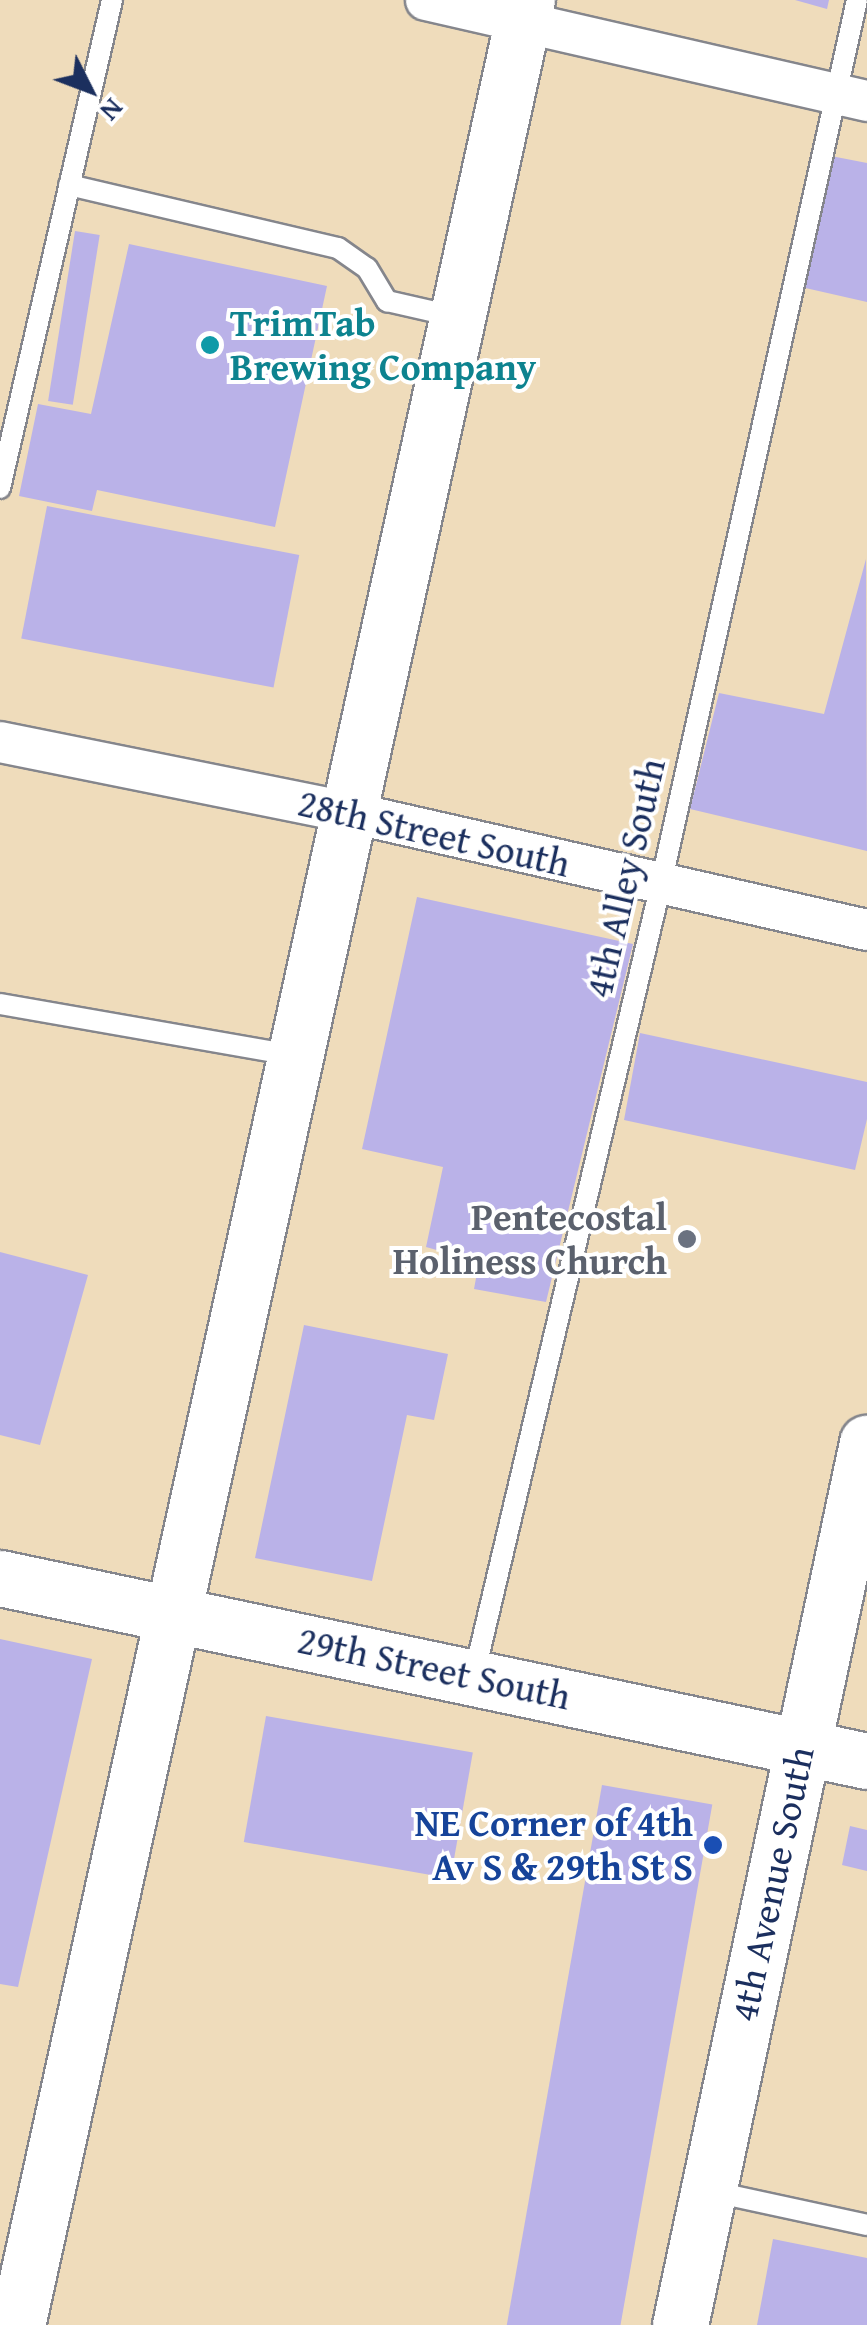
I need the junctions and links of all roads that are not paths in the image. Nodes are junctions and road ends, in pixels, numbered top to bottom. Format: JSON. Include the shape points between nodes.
{"nodes":[{"id":1,"x":112,"y":0,"type":"edge"},
{"id":2,"x":426,"y":0,"type":"edge"},
{"id":3,"x":857,"y":0,"type":"edge"},
{"id":4,"x":524,"y":11,"type":"edge"},
{"id":5,"x":851,"y":98,"type":"edge"},
{"id":6,"x":69,"y":185,"type":"junction"},
{"id":7,"x":457,"y":317,"type":"junction"},
{"id":8,"x":0,"y":488,"type":"edge"},
{"id":9,"x":0,"y":742,"type":"edge"},
{"id":10,"x":348,"y":812,"type":"junction"},
{"id":11,"x":660,"y":884,"type":"junction"},
{"id":12,"x":867,"y":930,"type":"edge"},
{"id":13,"x":0,"y":1004,"type":"edge"},
{"id":14,"x":295,"y":1056,"type":"junction"},
{"id":15,"x":867,"y":1443,"type":"edge"},
{"id":16,"x":0,"y":1578,"type":"edge"},
{"id":17,"x":172,"y":1616,"type":"junction"},
{"id":18,"x":474,"y":1675,"type":"junction"},
{"id":19,"x":801,"y":1747,"type":"junction"},
{"id":20,"x":867,"y":1761,"type":"edge"},
{"id":21,"x":708,"y":2190,"type":"junction"},
{"id":22,"x":867,"y":2225,"type":"edge"},
{"id":23,"x":17,"y":2325,"type":"edge"},
{"id":24,"x":680,"y":2325,"type":"edge"}],
"edges":[{"from":1,"to":6,"type":"lane"},
{"from":2,"to":4,"type":"street"},
{"from":3,"to":5,"type":"lane","name":"4th Alley South"},
{"from":4,"to":5,"type":"street"},
{"from":4,"to":7,"type":"street"},
{"from":5,"to":11,"type":"lane","name":"4th Alley South"},
{"from":6,"to":7,"type":"lane","via":[[338,248],[367,268],[386,301]]},
{"from":6,"to":8,"type":"lane"},
{"from":7,"to":10,"type":"street"},
{"from":9,"to":10,"type":"street","name":"28th Street South"},
{"from":10,"to":11,"type":"street","name":"28th Street South"},
{"from":10,"to":14,"type":"street"},
{"from":11,"to":12,"type":"street","name":"28th Street South"},
{"from":11,"to":18,"type":"lane","name":"4th Alley South"},
{"from":13,"to":14,"type":"lane"},
{"from":14,"to":17,"type":"street"},
{"from":15,"to":19,"type":"street","name":"4th Avenue South"},
{"from":16,"to":17,"type":"street","name":"29th Street South"},
{"from":17,"to":18,"type":"street","name":"29th Street South"},
{"from":17,"to":23,"type":"street"},
{"from":18,"to":19,"type":"street","name":"29th Street South"},
{"from":19,"to":20,"type":"street","name":"29th Street South"},
{"from":19,"to":21,"type":"street","name":"4th Avenue South"},
{"from":21,"to":22,"type":"lane"},
{"from":21,"to":24,"type":"street","name":"4th Avenue South"}]}
